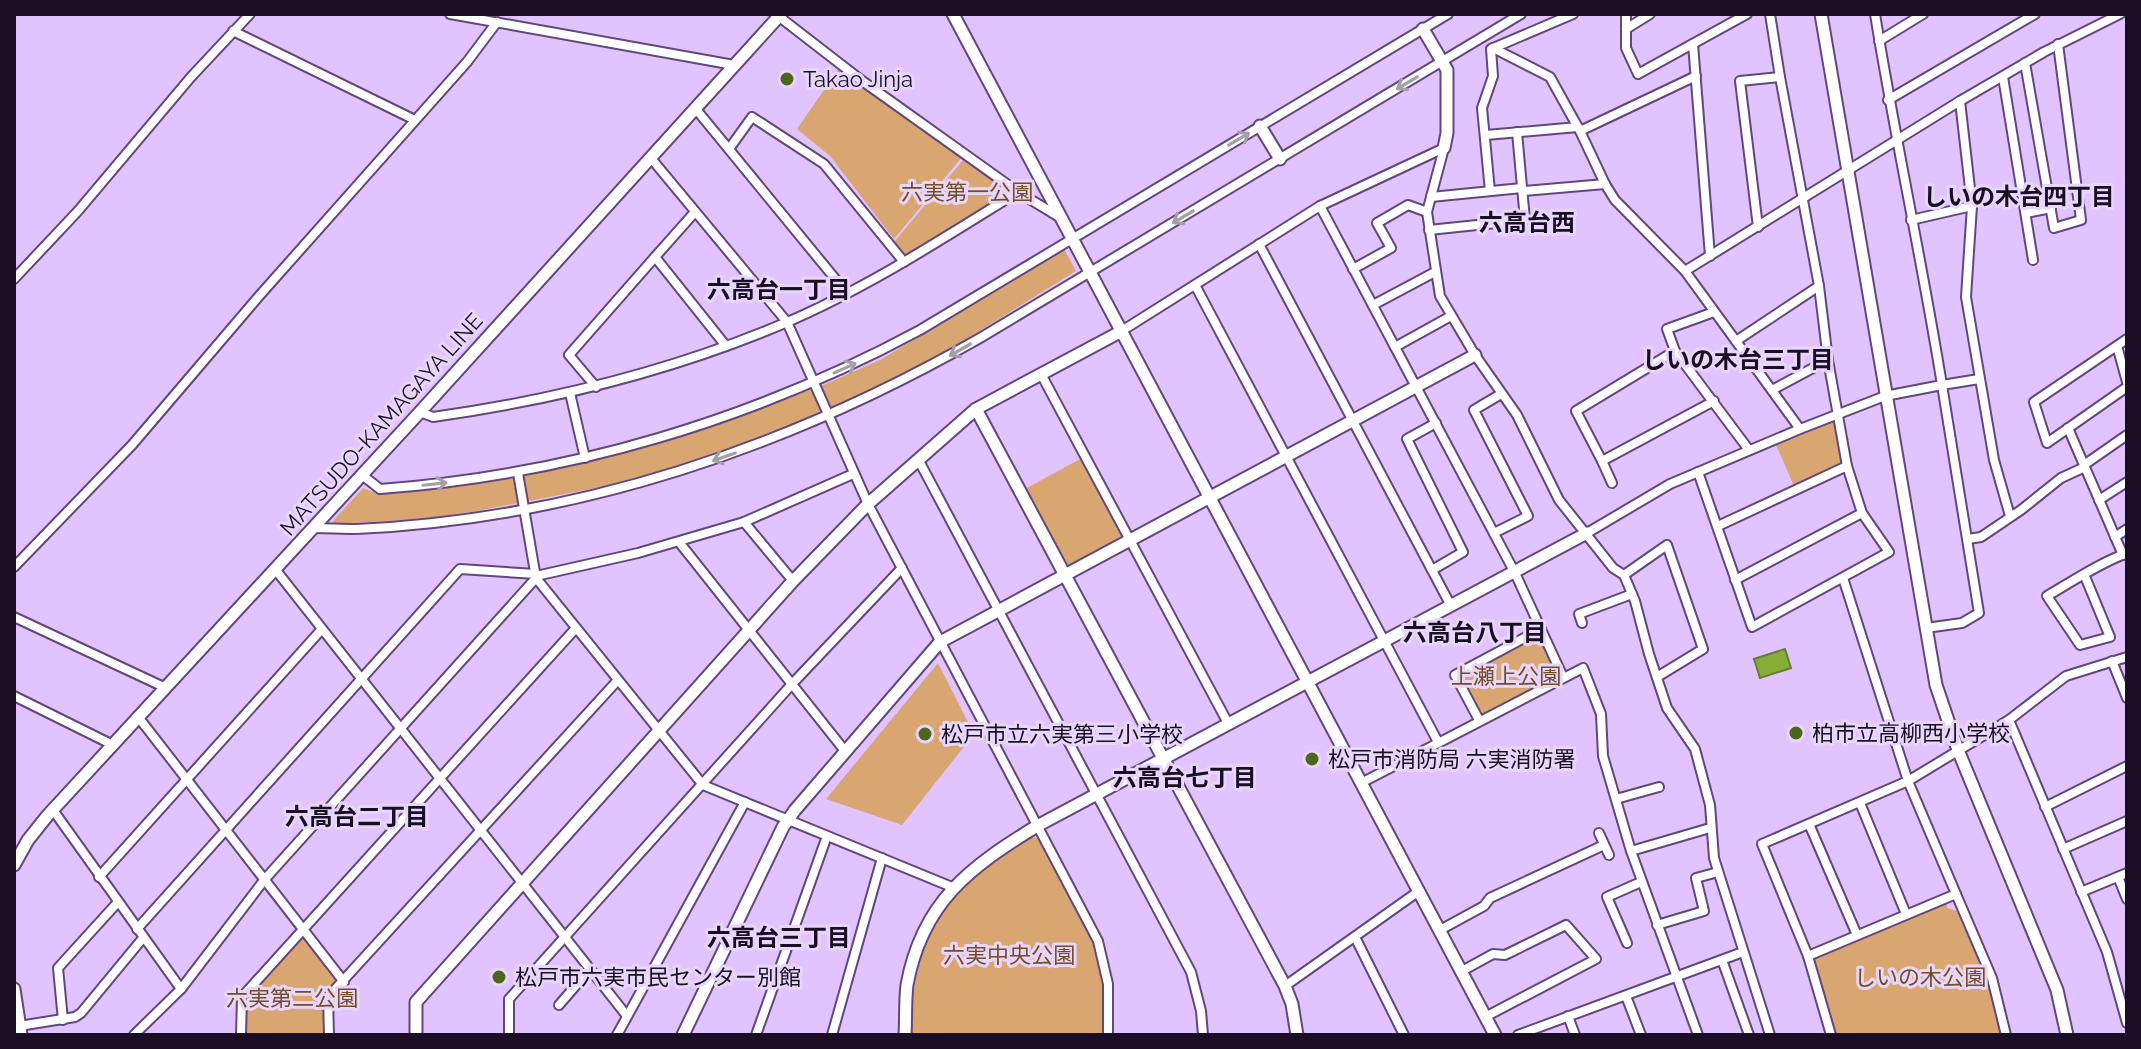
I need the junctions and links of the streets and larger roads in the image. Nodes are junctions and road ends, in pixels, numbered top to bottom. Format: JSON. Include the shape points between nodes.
{"nodes":[{"id":1,"x":250,"y":14,"type":"edge"},
{"id":2,"x":450,"y":14,"type":"edge"},
{"id":3,"x":953,"y":14,"type":"edge"},
{"id":4,"x":1448,"y":14,"type":"edge"},
{"id":5,"x":1521,"y":14,"type":"edge"},
{"id":6,"x":1576,"y":14,"type":"edge"},
{"id":7,"x":1626,"y":14,"type":"edge"},
{"id":8,"x":1650,"y":14,"type":"edge"},
{"id":9,"x":1747,"y":14,"type":"edge"},
{"id":10,"x":1770,"y":14,"type":"edge"},
{"id":11,"x":1821,"y":14,"type":"edge"},
{"id":12,"x":1875,"y":14,"type":"edge"},
{"id":13,"x":1923,"y":14,"type":"edge"},
{"id":14,"x":2035,"y":14,"type":"edge"},
{"id":15,"x":2120,"y":14,"type":"edge"},
{"id":16,"x":779,"y":15,"type":"edge"},
{"id":17,"x":497,"y":22,"type":"junction"},
{"id":18,"x":1423,"y":29,"type":"junction"},
{"id":19,"x":1626,"y":29,"type":"junction"},
{"id":20,"x":233,"y":31,"type":"junction"},
{"id":21,"x":1485,"y":36,"type":"junction"},
{"id":22,"x":1879,"y":41,"type":"junction"},
{"id":23,"x":1693,"y":44,"type":"junction"},
{"id":24,"x":2058,"y":44,"type":"junction"},
{"id":25,"x":1492,"y":48,"type":"junction"},
{"id":26,"x":1442,"y":62,"type":"junction"},
{"id":27,"x":2025,"y":63,"type":"junction"},
{"id":28,"x":734,"y":65,"type":"junction"},
{"id":29,"x":1696,"y":76,"type":"junction"},
{"id":30,"x":1780,"y":77,"type":"junction"},
{"id":31,"x":2003,"y":77,"type":"junction"},
{"id":32,"x":1888,"y":100,"type":"junction"},
{"id":33,"x":1960,"y":101,"type":"junction"},
{"id":34,"x":695,"y":108,"type":"junction"},
{"id":35,"x":415,"y":120,"type":"junction"},
{"id":36,"x":1260,"y":126,"type":"junction"},
{"id":37,"x":1579,"y":129,"type":"junction"},
{"id":38,"x":1517,"y":132,"type":"junction"},
{"id":39,"x":1486,"y":135,"type":"junction"},
{"id":40,"x":1896,"y":142,"type":"junction"},
{"id":41,"x":1444,"y":148,"type":"junction"},
{"id":42,"x":729,"y":149,"type":"junction"},
{"id":43,"x":650,"y":157,"type":"junction"},
{"id":44,"x":1280,"y":159,"type":"junction"},
{"id":45,"x":1848,"y":172,"type":"junction"},
{"id":46,"x":1605,"y":184,"type":"junction"},
{"id":47,"x":1523,"y":189,"type":"junction"},
{"id":48,"x":1490,"y":191,"type":"junction"},
{"id":49,"x":1018,"y":192,"type":"junction"},
{"id":50,"x":1431,"y":197,"type":"junction"},
{"id":51,"x":1804,"y":199,"type":"junction"},
{"id":52,"x":1320,"y":206,"type":"junction"},
{"id":53,"x":1972,"y":206,"type":"junction"},
{"id":54,"x":2051,"y":208,"type":"junction"},
{"id":55,"x":695,"y":212,"type":"junction"},
{"id":56,"x":1427,"y":212,"type":"junction"},
{"id":57,"x":2026,"y":213,"type":"junction"},
{"id":58,"x":1061,"y":218,"type":"junction"},
{"id":59,"x":1911,"y":220,"type":"junction"},
{"id":60,"x":1758,"y":227,"type":"junction"},
{"id":61,"x":1429,"y":230,"type":"junction"},
{"id":62,"x":1072,"y":240,"type":"junction"},
{"id":63,"x":1259,"y":244,"type":"junction"},
{"id":64,"x":1710,"y":256,"type":"junction"},
{"id":65,"x":655,"y":257,"type":"junction"},
{"id":66,"x":2033,"y":260,"type":"dead end"},
{"id":67,"x":904,"y":262,"type":"junction"},
{"id":68,"x":1353,"y":269,"type":"junction"},
{"id":69,"x":1685,"y":271,"type":"junction"},
{"id":70,"x":1435,"y":272,"type":"junction"},
{"id":71,"x":1090,"y":273,"type":"junction"},
{"id":72,"x":14,"y":279,"type":"edge"},
{"id":73,"x":1195,"y":285,"type":"junction"},
{"id":74,"x":1819,"y":286,"type":"junction"},
{"id":75,"x":846,"y":292,"type":"junction"},
{"id":76,"x":1373,"y":305,"type":"junction"},
{"id":77,"x":1714,"y":312,"type":"junction"},
{"id":78,"x":1451,"y":316,"type":"junction"},
{"id":79,"x":787,"y":322,"type":"junction"},
{"id":80,"x":1120,"y":332,"type":"junction"},
{"id":81,"x":2127,"y":339,"type":"edge"},
{"id":82,"x":1736,"y":341,"type":"junction"},
{"id":83,"x":726,"y":346,"type":"junction"},
{"id":84,"x":2117,"y":346,"type":"junction"},
{"id":85,"x":1395,"y":347,"type":"junction"},
{"id":86,"x":1675,"y":351,"type":"junction"},
{"id":87,"x":1475,"y":355,"type":"junction"},
{"id":88,"x":1828,"y":360,"type":"junction"},
{"id":89,"x":1041,"y":374,"type":"junction"},
{"id":90,"x":1979,"y":379,"type":"junction"},
{"id":91,"x":812,"y":383,"type":"junction"},
{"id":92,"x":2127,"y":384,"type":"edge"},
{"id":93,"x":1942,"y":385,"type":"junction"},
{"id":94,"x":596,"y":387,"type":"junction"},
{"id":95,"x":1416,"y":387,"type":"junction"},
{"id":96,"x":1772,"y":390,"type":"junction"},
{"id":97,"x":570,"y":393,"type":"junction"},
{"id":98,"x":1501,"y":394,"type":"junction"},
{"id":99,"x":1885,"y":396,"type":"junction"},
{"id":100,"x":1714,"y":401,"type":"junction"},
{"id":101,"x":976,"y":409,"type":"junction"},
{"id":102,"x":420,"y":412,"type":"junction"},
{"id":103,"x":1838,"y":413,"type":"junction"},
{"id":104,"x":828,"y":417,"type":"junction"},
{"id":105,"x":1354,"y":421,"type":"junction"},
{"id":106,"x":1436,"y":423,"type":"junction"},
{"id":107,"x":2068,"y":428,"type":"junction"},
{"id":108,"x":1800,"y":429,"type":"junction"},
{"id":109,"x":2127,"y":435,"type":"edge"},
{"id":110,"x":1749,"y":450,"type":"junction"},
{"id":111,"x":1287,"y":457,"type":"junction"},
{"id":112,"x":585,"y":458,"type":"junction"},
{"id":113,"x":918,"y":459,"type":"junction"},
{"id":114,"x":1602,"y":461,"type":"junction"},
{"id":115,"x":1847,"y":466,"type":"junction"},
{"id":116,"x":2084,"y":466,"type":"junction"},
{"id":117,"x":1698,"y":472,"type":"junction"},
{"id":118,"x":518,"y":473,"type":"junction"},
{"id":119,"x":853,"y":474,"type":"junction"},
{"id":120,"x":362,"y":475,"type":"junction"},
{"id":121,"x":2127,"y":482,"type":"edge"},
{"id":122,"x":1612,"y":483,"type":"dead end"},
{"id":123,"x":1209,"y":497,"type":"junction"},
{"id":124,"x":2099,"y":500,"type":"junction"},
{"id":125,"x":868,"y":504,"type":"junction"},
{"id":126,"x":525,"y":509,"type":"junction"},
{"id":127,"x":1862,"y":513,"type":"junction"},
{"id":128,"x":2010,"y":516,"type":"junction"},
{"id":129,"x":744,"y":522,"type":"junction"},
{"id":130,"x":1718,"y":526,"type":"junction"},
{"id":131,"x":313,"y":528,"type":"junction"},
{"id":132,"x":2127,"y":529,"type":"edge"},
{"id":133,"x":1494,"y":533,"type":"junction"},
{"id":134,"x":1587,"y":533,"type":"junction"},
{"id":135,"x":2115,"y":537,"type":"junction"},
{"id":136,"x":1968,"y":539,"type":"junction"},
{"id":137,"x":1130,"y":540,"type":"junction"},
{"id":138,"x":679,"y":542,"type":"junction"},
{"id":139,"x":2125,"y":554,"type":"edge"},
{"id":140,"x":14,"y":567,"type":"edge"},
{"id":141,"x":902,"y":568,"type":"junction"},
{"id":142,"x":275,"y":569,"type":"junction"},
{"id":143,"x":1432,"y":570,"type":"junction"},
{"id":144,"x":1515,"y":573,"type":"junction"},
{"id":145,"x":1065,"y":574,"type":"junction"},
{"id":146,"x":2084,"y":574,"type":"junction"},
{"id":147,"x":1624,"y":575,"type":"junction"},
{"id":148,"x":536,"y":576,"type":"junction"},
{"id":149,"x":1843,"y":578,"type":"junction"},
{"id":150,"x":1735,"y":580,"type":"junction"},
{"id":151,"x":793,"y":581,"type":"junction"},
{"id":152,"x":1632,"y":594,"type":"junction"},
{"id":153,"x":1451,"y":606,"type":"junction"},
{"id":154,"x":999,"y":609,"type":"junction"},
{"id":155,"x":14,"y":617,"type":"edge"},
{"id":156,"x":1582,"y":623,"type":"dead end"},
{"id":157,"x":576,"y":628,"type":"junction"},
{"id":158,"x":1926,"y":628,"type":"junction"},
{"id":159,"x":322,"y":629,"type":"junction"},
{"id":160,"x":1541,"y":629,"type":"junction"},
{"id":161,"x":748,"y":631,"type":"junction"},
{"id":162,"x":1386,"y":641,"type":"junction"},
{"id":163,"x":940,"y":642,"type":"junction"},
{"id":164,"x":2127,"y":657,"type":"edge"},
{"id":165,"x":2112,"y":661,"type":"junction"},
{"id":166,"x":1563,"y":677,"type":"junction"},
{"id":167,"x":1657,"y":677,"type":"junction"},
{"id":168,"x":361,"y":679,"type":"junction"},
{"id":169,"x":618,"y":680,"type":"junction"},
{"id":170,"x":1307,"y":683,"type":"junction"},
{"id":171,"x":792,"y":684,"type":"junction"},
{"id":172,"x":166,"y":688,"type":"junction"},
{"id":173,"x":14,"y":696,"type":"edge"},
{"id":174,"x":2127,"y":698,"type":"edge"},
{"id":175,"x":139,"y":718,"type":"junction"},
{"id":176,"x":1479,"y":720,"type":"junction"},
{"id":177,"x":2009,"y":720,"type":"junction"},
{"id":178,"x":1229,"y":725,"type":"junction"},
{"id":179,"x":401,"y":728,"type":"junction"},
{"id":180,"x":658,"y":731,"type":"junction"},
{"id":181,"x":1438,"y":742,"type":"junction"},
{"id":182,"x":113,"y":745,"type":"junction"},
{"id":183,"x":1958,"y":750,"type":"junction"},
{"id":184,"x":845,"y":751,"type":"junction"},
{"id":185,"x":1162,"y":760,"type":"junction"},
{"id":186,"x":2127,"y":766,"type":"edge"},
{"id":187,"x":187,"y":779,"type":"junction"},
{"id":188,"x":441,"y":779,"type":"junction"},
{"id":189,"x":1908,"y":781,"type":"junction"},
{"id":190,"x":1361,"y":783,"type":"junction"},
{"id":191,"x":703,"y":785,"type":"junction"},
{"id":192,"x":1659,"y":787,"type":"dead end"},
{"id":193,"x":1097,"y":795,"type":"junction"},
{"id":194,"x":1616,"y":799,"type":"junction"},
{"id":195,"x":745,"y":802,"type":"junction"},
{"id":196,"x":1860,"y":803,"type":"junction"},
{"id":197,"x":2045,"y":807,"type":"junction"},
{"id":198,"x":53,"y":810,"type":"junction"},
{"id":199,"x":788,"y":820,"type":"junction"},
{"id":200,"x":2127,"y":821,"type":"edge"},
{"id":201,"x":1809,"y":824,"type":"junction"},
{"id":202,"x":1037,"y":826,"type":"junction"},
{"id":203,"x":1710,"y":828,"type":"junction"},
{"id":204,"x":226,"y":830,"type":"junction"},
{"id":205,"x":481,"y":830,"type":"junction"},
{"id":206,"x":1599,"y":833,"type":"dead end"},
{"id":207,"x":827,"y":836,"type":"junction"},
{"id":208,"x":1604,"y":845,"type":"junction"},
{"id":209,"x":2063,"y":849,"type":"junction"},
{"id":210,"x":1631,"y":851,"type":"junction"},
{"id":211,"x":1609,"y":855,"type":"dead end"},
{"id":212,"x":882,"y":858,"type":"junction"},
{"id":213,"x":14,"y":865,"type":"edge"},
{"id":214,"x":1718,"y":872,"type":"junction"},
{"id":215,"x":2122,"y":875,"type":"edge"},
{"id":216,"x":99,"y":877,"type":"junction"},
{"id":217,"x":265,"y":879,"type":"junction"},
{"id":218,"x":1641,"y":882,"type":"junction"},
{"id":219,"x":522,"y":883,"type":"junction"},
{"id":220,"x":952,"y":887,"type":"junction"},
{"id":221,"x":1419,"y":891,"type":"junction"},
{"id":222,"x":2081,"y":892,"type":"junction"},
{"id":223,"x":1956,"y":894,"type":"junction"},
{"id":224,"x":2127,"y":899,"type":"edge"},
{"id":225,"x":118,"y":902,"type":"junction"},
{"id":226,"x":1906,"y":914,"type":"junction"},
{"id":227,"x":1657,"y":925,"type":"junction"},
{"id":228,"x":137,"y":929,"type":"junction"},
{"id":229,"x":304,"y":929,"type":"junction"},
{"id":230,"x":1440,"y":930,"type":"junction"},
{"id":231,"x":1857,"y":935,"type":"junction"},
{"id":232,"x":565,"y":937,"type":"junction"},
{"id":233,"x":1355,"y":937,"type":"junction"},
{"id":234,"x":143,"y":938,"type":"junction"},
{"id":235,"x":1627,"y":943,"type":"dead end"},
{"id":236,"x":1743,"y":952,"type":"junction"},
{"id":237,"x":1808,"y":956,"type":"junction"},
{"id":238,"x":1722,"y":960,"type":"junction"},
{"id":239,"x":590,"y":969,"type":"junction"},
{"id":240,"x":1462,"y":971,"type":"junction"},
{"id":241,"x":1677,"y":977,"type":"junction"},
{"id":242,"x":2127,"y":977,"type":"edge"},
{"id":243,"x":2115,"y":978,"type":"junction"},
{"id":244,"x":344,"y":982,"type":"junction"},
{"id":245,"x":1285,"y":986,"type":"junction"},
{"id":246,"x":14,"y":989,"type":"edge"},
{"id":247,"x":181,"y":989,"type":"junction"},
{"id":248,"x":1626,"y":996,"type":"junction"},
{"id":249,"x":559,"y":1005,"type":"dead end"},
{"id":250,"x":627,"y":1016,"type":"junction"},
{"id":251,"x":1568,"y":1016,"type":"junction"},
{"id":252,"x":1485,"y":1017,"type":"junction"},
{"id":253,"x":63,"y":1020,"type":"junction"},
{"id":254,"x":2127,"y":1023,"type":"edge"},
{"id":255,"x":20,"y":1030,"type":"edge"},
{"id":256,"x":134,"y":1035,"type":"edge"},
{"id":257,"x":241,"y":1035,"type":"edge"},
{"id":258,"x":329,"y":1035,"type":"edge"},
{"id":259,"x":416,"y":1035,"type":"edge"},
{"id":260,"x":509,"y":1035,"type":"edge"},
{"id":261,"x":617,"y":1035,"type":"edge"},
{"id":262,"x":683,"y":1035,"type":"edge"},
{"id":263,"x":756,"y":1035,"type":"edge"},
{"id":264,"x":832,"y":1035,"type":"edge"},
{"id":265,"x":905,"y":1035,"type":"edge"},
{"id":266,"x":1108,"y":1035,"type":"edge"},
{"id":267,"x":1203,"y":1035,"type":"edge"},
{"id":268,"x":1297,"y":1035,"type":"edge"},
{"id":269,"x":1404,"y":1035,"type":"edge"},
{"id":270,"x":1495,"y":1035,"type":"edge"},
{"id":271,"x":1518,"y":1035,"type":"edge"},
{"id":272,"x":1575,"y":1035,"type":"edge"},
{"id":273,"x":1641,"y":1035,"type":"edge"},
{"id":274,"x":1698,"y":1035,"type":"edge"},
{"id":275,"x":1749,"y":1035,"type":"edge"},
{"id":276,"x":1770,"y":1035,"type":"edge"},
{"id":277,"x":1831,"y":1035,"type":"edge"},
{"id":278,"x":2006,"y":1035,"type":"edge"},
{"id":279,"x":2067,"y":1035,"type":"edge"}],
"edges":[{"from":1,"to":20,"type":"street"},
{"from":2,"to":17,"type":"street"},
{"from":3,"to":58,"type":"street"},
{"from":4,"to":18,"type":"street"},
{"from":5,"to":21,"type":"street"},
{"from":6,"to":25,"type":"street"},
{"from":7,"to":19,"type":"street"},
{"from":8,"to":19,"type":"street"},
{"from":9,"to":23,"type":"street"},
{"from":10,"to":30,"type":"street"},
{"from":11,"to":45,"type":"street"},
{"from":12,"to":22,"type":"street"},
{"from":13,"to":22,"type":"street"},
{"from":14,"to":32,"type":"street"},
{"from":15,"to":24,"type":"street"},
{"from":16,"to":28,"type":"street","name":"MATSUDO-KAMAGAYA LINE"},
{"from":16,"to":49,"type":"street"},
{"from":17,"to":28,"type":"street"},
{"from":17,"to":35,"type":"street"},
{"from":18,"to":26,"type":"street"},
{"from":18,"to":36,"type":"street"},
{"from":19,"to":23,"type":"street","via":[[1626,48],[1638,74]]},
{"from":20,"to":35,"type":"street"},
{"from":20,"to":72,"type":"street"},
{"from":21,"to":25,"type":"street"},
{"from":21,"to":26,"type":"street"},
{"from":22,"to":32,"type":"street"},
{"from":23,"to":29,"type":"street"},
{"from":24,"to":27,"type":"street"},
{"from":24,"to":54,"type":"street","via":[[2081,220],[2054,228]]},
{"from":25,"to":37,"type":"street","via":[[1550,77]]},
{"from":25,"to":39,"type":"street","via":[[1493,76],[1482,108]]},
{"from":26,"to":41,"type":"street","via":[[1447,70]]},
{"from":26,"to":44,"type":"street","one_way":true},
{"from":27,"to":31,"type":"street"},
{"from":27,"to":54,"type":"street"},
{"from":28,"to":34,"type":"street","name":"MATSUDO-KAMAGAYA LINE"},
{"from":29,"to":37,"type":"street"},
{"from":29,"to":64,"type":"street"},
{"from":30,"to":51,"type":"street"},
{"from":30,"to":60,"type":"street","via":[[1740,81]]},
{"from":31,"to":33,"type":"street"},
{"from":31,"to":57,"type":"street"},
{"from":32,"to":40,"type":"street"},
{"from":33,"to":40,"type":"street"},
{"from":33,"to":53,"type":"street"},
{"from":34,"to":42,"type":"street"},
{"from":34,"to":43,"type":"street","name":"MATSUDO-KAMAGAYA LINE"},
{"from":35,"to":140,"type":"street","via":[[132,445]]},
{"from":36,"to":44,"type":"street"},
{"from":62,"to":36,"type":"street","one_way":true},
{"from":37,"to":38,"type":"street"},
{"from":37,"to":46,"type":"street"},
{"from":38,"to":39,"type":"street"},
{"from":38,"to":47,"type":"street"},
{"from":39,"to":48,"type":"street"},
{"from":40,"to":45,"type":"street"},
{"from":40,"to":59,"type":"street"},
{"from":41,"to":50,"type":"street"},
{"from":41,"to":52,"type":"street"},
{"from":42,"to":67,"type":"street","via":[[752,117],[824,164]]},
{"from":42,"to":75,"type":"street"},
{"from":43,"to":55,"type":"street"},
{"from":43,"to":102,"type":"street","name":"MATSUDO-KAMAGAYA LINE"},
{"from":44,"to":71,"type":"street","one_way":true},
{"from":45,"to":51,"type":"street"},
{"from":45,"to":99,"type":"street"},
{"from":46,"to":47,"type":"street"},
{"from":46,"to":69,"type":"street"},
{"from":47,"to":48,"type":"street"},
{"from":47,"to":61,"type":"street","via":[[1525,220]]},
{"from":48,"to":50,"type":"street"},
{"from":49,"to":58,"type":"street"},
{"from":49,"to":67,"type":"street"},
{"from":50,"to":56,"type":"street"},
{"from":51,"to":60,"type":"street"},
{"from":51,"to":74,"type":"street"},
{"from":52,"to":63,"type":"street"},
{"from":52,"to":68,"type":"street"},
{"from":53,"to":59,"type":"street"},
{"from":53,"to":90,"type":"street","via":[[1966,297]]},
{"from":54,"to":57,"type":"street"},
{"from":55,"to":65,"type":"street"},
{"from":55,"to":79,"type":"street"},
{"from":56,"to":61,"type":"street"},
{"from":56,"to":68,"type":"street","via":[[1408,205],[1377,223],[1391,248]]},
{"from":57,"to":66,"type":"street"},
{"from":58,"to":62,"type":"street"},
{"from":59,"to":93,"type":"street"},
{"from":60,"to":64,"type":"street"},
{"from":61,"to":70,"type":"street"},
{"from":62,"to":71,"type":"street"},
{"from":91,"to":62,"type":"street","one_way":true,"via":[[920,330]]},
{"from":63,"to":73,"type":"street"},
{"from":63,"to":105,"type":"street"},
{"from":64,"to":69,"type":"street"},
{"from":65,"to":83,"type":"street"},
{"from":65,"to":94,"type":"street","via":[[569,355]]},
{"from":67,"to":75,"type":"street"},
{"from":68,"to":76,"type":"street"},
{"from":69,"to":77,"type":"street"},
{"from":70,"to":76,"type":"street"},
{"from":70,"to":78,"type":"street"},
{"from":71,"to":80,"type":"street"},
{"from":71,"to":104,"type":"street","one_way":true,"via":[[928,368]]},
{"from":73,"to":80,"type":"street"},
{"from":73,"to":111,"type":"street"},
{"from":74,"to":82,"type":"street"},
{"from":74,"to":88,"type":"street"},
{"from":75,"to":79,"type":"street"},
{"from":76,"to":85,"type":"street"},
{"from":77,"to":82,"type":"street"},
{"from":77,"to":86,"type":"street","via":[[1667,329]]},
{"from":78,"to":85,"type":"street"},
{"from":78,"to":87,"type":"street"},
{"from":79,"to":83,"type":"street"},
{"from":79,"to":91,"type":"street"},
{"from":80,"to":89,"type":"street"},
{"from":80,"to":123,"type":"street"},
{"from":81,"to":84,"type":"street"},
{"from":82,"to":96,"type":"street"},
{"from":83,"to":94,"type":"street"},
{"from":84,"to":92,"type":"street"},
{"from":84,"to":107,"type":"street","via":[[2034,402],[2047,443]]},
{"from":85,"to":95,"type":"street"},
{"from":86,"to":100,"type":"street"},
{"from":86,"to":114,"type":"street","via":[[1576,411]]},
{"from":87,"to":95,"type":"street"},
{"from":87,"to":98,"type":"street"},
{"from":88,"to":96,"type":"street"},
{"from":88,"to":103,"type":"street"},
{"from":89,"to":101,"type":"street"},
{"from":89,"to":137,"type":"street"},
{"from":90,"to":93,"type":"street"},
{"from":90,"to":128,"type":"street"},
{"from":91,"to":104,"type":"street"},
{"from":91,"to":112,"type":"street","via":[[703,425]]},
{"from":92,"to":107,"type":"street"},
{"from":93,"to":99,"type":"street"},
{"from":93,"to":136,"type":"street"},
{"from":94,"to":97,"type":"street"},
{"from":95,"to":105,"type":"street"},
{"from":95,"to":106,"type":"street"},
{"from":96,"to":108,"type":"street"},
{"from":97,"to":102,"type":"street","via":[[433,417]]},
{"from":97,"to":112,"type":"street"},
{"from":98,"to":133,"type":"street","via":[[1474,410],[1528,516]]},
{"from":98,"to":134,"type":"street","via":[[1559,500]]},
{"from":99,"to":103,"type":"street"},
{"from":99,"to":158,"type":"street"},
{"from":100,"to":110,"type":"street"},
{"from":100,"to":114,"type":"street"},
{"from":101,"to":113,"type":"street"},
{"from":101,"to":145,"type":"street"},
{"from":102,"to":120,"type":"street","name":"MATSUDO-KAMAGAYA LINE"},
{"from":103,"to":108,"type":"street"},
{"from":103,"to":115,"type":"street"},
{"from":104,"to":119,"type":"street"},
{"from":104,"to":126,"type":"street","one_way":true,"via":[[692,468]]},
{"from":105,"to":111,"type":"street"},
{"from":105,"to":143,"type":"street"},
{"from":106,"to":133,"type":"street"},
{"from":106,"to":143,"type":"street","via":[[1407,439],[1463,552]]},
{"from":107,"to":116,"type":"street"},
{"from":108,"to":110,"type":"street"},
{"from":109,"to":116,"type":"street"},
{"from":110,"to":117,"type":"street"},
{"from":111,"to":123,"type":"street"},
{"from":111,"to":162,"type":"street"},
{"from":112,"to":118,"type":"street"},
{"from":113,"to":125,"type":"street"},
{"from":113,"to":154,"type":"street"},
{"from":114,"to":122,"type":"street"},
{"from":115,"to":127,"type":"street"},
{"from":115,"to":130,"type":"street"},
{"from":116,"to":124,"type":"street"},
{"from":116,"to":128,"type":"street"},
{"from":117,"to":130,"type":"street"},
{"from":117,"to":134,"type":"street"},
{"from":120,"to":118,"type":"street","one_way":true,"via":[[380,489]]},
{"from":118,"to":126,"type":"street"},
{"from":119,"to":125,"type":"street"},
{"from":119,"to":129,"type":"street"},
{"from":120,"to":131,"type":"street","name":"MATSUDO-KAMAGAYA LINE"},
{"from":121,"to":124,"type":"street"},
{"from":123,"to":137,"type":"street"},
{"from":123,"to":170,"type":"street"},
{"from":124,"to":135,"type":"street"},
{"from":125,"to":141,"type":"street"},
{"from":125,"to":151,"type":"street"},
{"from":126,"to":131,"type":"street","via":[[405,525]]},
{"from":126,"to":148,"type":"street"},
{"from":127,"to":149,"type":"street","via":[[1889,552]]},
{"from":127,"to":150,"type":"street"},
{"from":128,"to":136,"type":"street","via":[[1981,537]]},
{"from":129,"to":138,"type":"street"},
{"from":129,"to":151,"type":"street"},
{"from":130,"to":150,"type":"street"},
{"from":131,"to":142,"type":"street","name":"MATSUDO-KAMAGAYA LINE"},
{"from":132,"to":135,"type":"street"},
{"from":133,"to":144,"type":"street"},
{"from":134,"to":144,"type":"street"},
{"from":134,"to":147,"type":"street"},
{"from":135,"to":139,"type":"street"},
{"from":136,"to":158,"type":"street","via":[[1979,613],[1962,623]]},
{"from":137,"to":145,"type":"street"},
{"from":137,"to":178,"type":"street"},
{"from":138,"to":148,"type":"street"},
{"from":138,"to":161,"type":"street"},
{"from":139,"to":146,"type":"street"},
{"from":141,"to":163,"type":"street"},
{"from":141,"to":171,"type":"street"},
{"from":142,"to":159,"type":"street"},
{"from":142,"to":172,"type":"street","name":"MATSUDO-KAMAGAYA LINE"},
{"from":143,"to":153,"type":"street"},
{"from":144,"to":153,"type":"street"},
{"from":144,"to":160,"type":"street"},
{"from":145,"to":154,"type":"street"},
{"from":145,"to":185,"type":"street"},
{"from":146,"to":146,"type":"street","via":[[2047,596],[2080,645],[2110,637]]},
{"from":147,"to":152,"type":"street"},
{"from":147,"to":167,"type":"street","via":[[1667,545],[1703,649]]},
{"from":148,"to":157,"type":"street"},
{"from":148,"to":168,"type":"street","via":[[460,569]]},
{"from":148,"to":179,"type":"street"},
{"from":149,"to":150,"type":"street","via":[[1752,627]]},
{"from":149,"to":189,"type":"street"},
{"from":151,"to":161,"type":"street"},
{"from":152,"to":156,"type":"street","via":[[1579,614]]},
{"from":152,"to":167,"type":"street"},
{"from":153,"to":162,"type":"street"},
{"from":154,"to":163,"type":"street"},
{"from":154,"to":193,"type":"street"},
{"from":155,"to":172,"type":"street"},
{"from":157,"to":169,"type":"street"},
{"from":157,"to":188,"type":"street"},
{"from":158,"to":183,"type":"street","via":[[1936,685]]},
{"from":159,"to":168,"type":"street"},
{"from":159,"to":187,"type":"street"},
{"from":160,"to":166,"type":"street"},
{"from":160,"to":176,"type":"street","via":[[1455,675]]},
{"from":161,"to":171,"type":"street"},
{"from":161,"to":180,"type":"street"},
{"from":162,"to":170,"type":"street"},
{"from":162,"to":181,"type":"street"},
{"from":163,"to":184,"type":"street"},
{"from":163,"to":202,"type":"street"},
{"from":164,"to":165,"type":"street"},
{"from":165,"to":174,"type":"street"},
{"from":165,"to":177,"type":"street","via":[[2066,676]]},
{"from":166,"to":176,"type":"street"},
{"from":166,"to":194,"type":"street","via":[[1583,668],[1601,714],[1603,756]]},
{"from":167,"to":203,"type":"street","via":[[1667,708],[1695,749],[1710,805]]},
{"from":168,"to":179,"type":"street"},
{"from":168,"to":204,"type":"street"},
{"from":169,"to":180,"type":"street"},
{"from":169,"to":205,"type":"street"},
{"from":170,"to":178,"type":"street"},
{"from":170,"to":190,"type":"street"},
{"from":171,"to":184,"type":"street"},
{"from":171,"to":191,"type":"street"},
{"from":172,"to":175,"type":"street","name":"MATSUDO-KAMAGAYA LINE"},
{"from":173,"to":182,"type":"street"},
{"from":175,"to":182,"type":"street","name":"MATSUDO-KAMAGAYA LINE"},
{"from":175,"to":187,"type":"street"},
{"from":176,"to":181,"type":"street"},
{"from":177,"to":183,"type":"street"},
{"from":177,"to":197,"type":"street"},
{"from":178,"to":185,"type":"street"},
{"from":179,"to":188,"type":"street"},
{"from":179,"to":217,"type":"street"},
{"from":180,"to":191,"type":"street"},
{"from":180,"to":219,"type":"street"},
{"from":181,"to":190,"type":"street"},
{"from":182,"to":198,"type":"street","name":"MATSUDO-KAMAGAYA LINE"},
{"from":183,"to":189,"type":"street"},
{"from":183,"to":279,"type":"street","via":[[2057,990]]},
{"from":184,"to":199,"type":"street"},
{"from":185,"to":193,"type":"street"},
{"from":185,"to":245,"type":"street"},
{"from":186,"to":197,"type":"street"},
{"from":187,"to":204,"type":"street"},
{"from":187,"to":216,"type":"street"},
{"from":188,"to":205,"type":"street"},
{"from":188,"to":229,"type":"street"},
{"from":189,"to":196,"type":"street"},
{"from":189,"to":223,"type":"street"},
{"from":190,"to":221,"type":"street"},
{"from":191,"to":195,"type":"street"},
{"from":191,"to":232,"type":"street"},
{"from":192,"to":194,"type":"street"},
{"from":193,"to":202,"type":"street"},
{"from":193,"to":267,"type":"street","via":[[1191,972]]},
{"from":194,"to":210,"type":"street"},
{"from":195,"to":199,"type":"street"},
{"from":195,"to":250,"type":"street"},
{"from":196,"to":201,"type":"street"},
{"from":196,"to":226,"type":"street"},
{"from":197,"to":209,"type":"street"},
{"from":198,"to":213,"type":"street","name":"MATSUDO-KAMAGAYA LINE"},
{"from":198,"to":216,"type":"street"},
{"from":199,"to":207,"type":"street"},
{"from":199,"to":262,"type":"street"},
{"from":200,"to":209,"type":"street"},
{"from":201,"to":231,"type":"street"},
{"from":201,"to":237,"type":"street","via":[[1762,848]]},
{"from":202,"to":220,"type":"street","via":[[988,856]]},
{"from":202,"to":266,"type":"street","via":[[1098,941],[1108,984]]},
{"from":203,"to":210,"type":"street"},
{"from":203,"to":214,"type":"street"},
{"from":204,"to":217,"type":"street"},
{"from":204,"to":228,"type":"street"},
{"from":205,"to":219,"type":"street"},
{"from":205,"to":244,"type":"street"},
{"from":206,"to":208,"type":"street"},
{"from":207,"to":212,"type":"street"},
{"from":207,"to":263,"type":"street"},
{"from":208,"to":211,"type":"street"},
{"from":208,"to":230,"type":"street","via":[[1490,898]]},
{"from":209,"to":222,"type":"street"},
{"from":210,"to":218,"type":"street"},
{"from":212,"to":220,"type":"street"},
{"from":212,"to":264,"type":"street"},
{"from":214,"to":227,"type":"street","via":[[1696,878],[1704,911]]},
{"from":214,"to":236,"type":"street"},
{"from":215,"to":222,"type":"street"},
{"from":215,"to":224,"type":"street"},
{"from":216,"to":225,"type":"street"},
{"from":217,"to":229,"type":"street"},
{"from":217,"to":247,"type":"street"},
{"from":218,"to":227,"type":"street"},
{"from":218,"to":235,"type":"street","via":[[1607,897]]},
{"from":219,"to":232,"type":"street"},
{"from":219,"to":259,"type":"street","via":[[416,1002]]},
{"from":220,"to":265,"type":"street","via":[[927,925],[916,954],[907,986]]},
{"from":221,"to":230,"type":"street"},
{"from":221,"to":233,"type":"street"},
{"from":222,"to":243,"type":"street"},
{"from":223,"to":226,"type":"street"},
{"from":223,"to":278,"type":"street","via":[[1992,978]]},
{"from":225,"to":228,"type":"street"},
{"from":225,"to":253,"type":"street","via":[[58,968]]},
{"from":226,"to":231,"type":"street"},
{"from":227,"to":241,"type":"street"},
{"from":228,"to":234,"type":"street"},
{"from":229,"to":244,"type":"street"},
{"from":229,"to":257,"type":"street","via":[[242,997]]},
{"from":230,"to":240,"type":"street"},
{"from":231,"to":237,"type":"street"},
{"from":232,"to":239,"type":"street"},
{"from":232,"to":260,"type":"street","via":[[509,999]]},
{"from":233,"to":245,"type":"street"},
{"from":233,"to":269,"type":"street"},
{"from":234,"to":247,"type":"street"},
{"from":234,"to":253,"type":"street","via":[[81,1013]]},
{"from":236,"to":238,"type":"street"},
{"from":236,"to":276,"type":"street"},
{"from":237,"to":277,"type":"street"},
{"from":238,"to":241,"type":"street"},
{"from":238,"to":275,"type":"street"},
{"from":239,"to":249,"type":"street"},
{"from":239,"to":250,"type":"street"},
{"from":240,"to":252,"type":"street"},
{"from":240,"to":252,"type":"street","via":[[1566,925],[1596,959]]},
{"from":241,"to":248,"type":"street"},
{"from":241,"to":274,"type":"street"},
{"from":242,"to":243,"type":"street"},
{"from":243,"to":254,"type":"street"},
{"from":244,"to":258,"type":"street","via":[[328,997]]},
{"from":245,"to":268,"type":"street"},
{"from":246,"to":255,"type":"street"},
{"from":247,"to":256,"type":"street"},
{"from":248,"to":251,"type":"street"},
{"from":248,"to":273,"type":"street"},
{"from":250,"to":261,"type":"street"},
{"from":251,"to":271,"type":"street"},
{"from":251,"to":272,"type":"street"},
{"from":252,"to":270,"type":"street"},
{"from":253,"to":255,"type":"street"}]}
